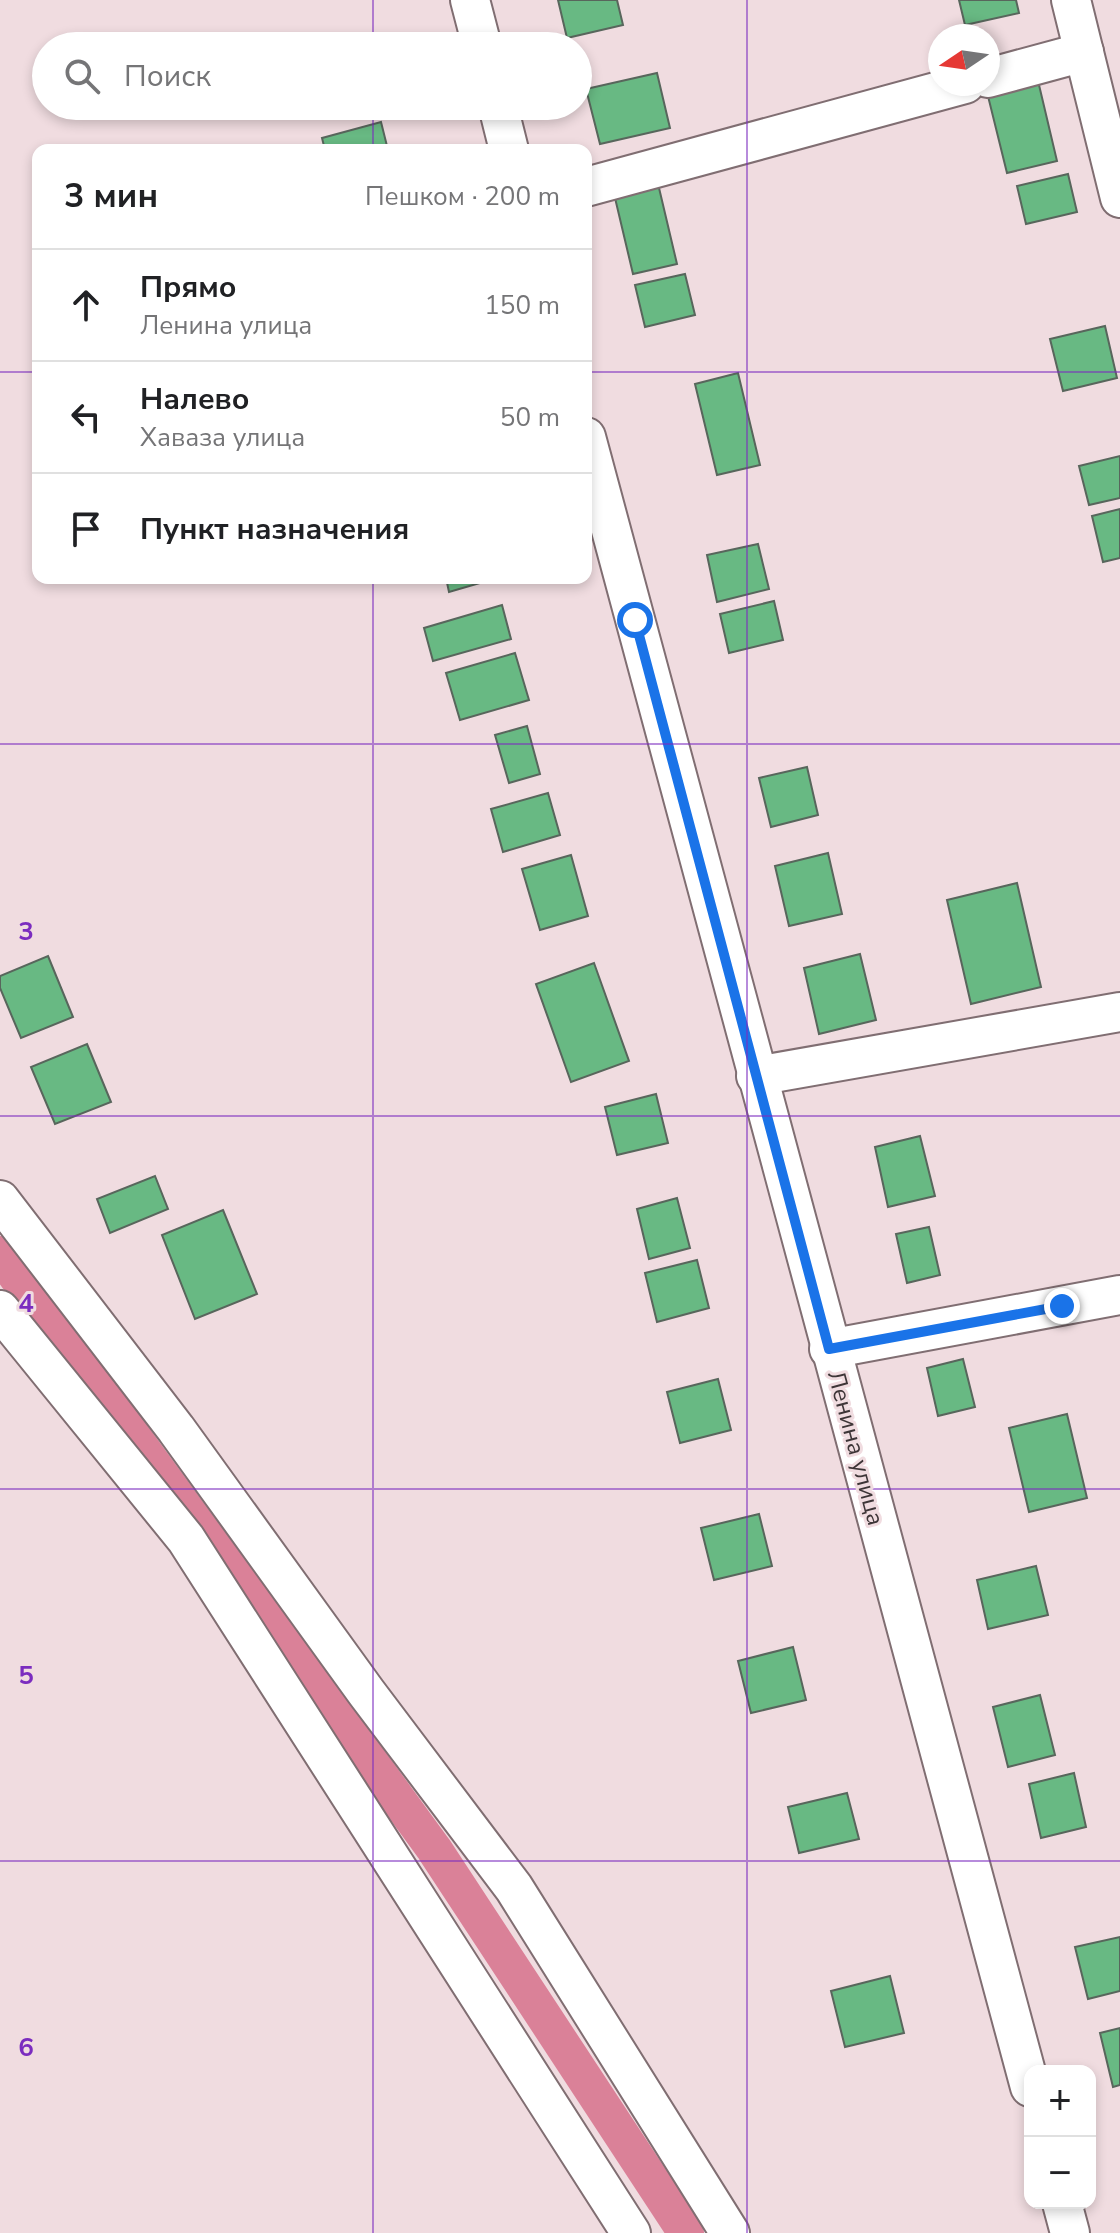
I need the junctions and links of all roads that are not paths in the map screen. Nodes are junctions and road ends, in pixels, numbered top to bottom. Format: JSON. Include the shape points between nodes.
{"nodes":[{"id":1,"x":470,"y":0,"type":"edge"},
{"id":2,"x":1071,"y":0,"type":"edge"},
{"id":3,"x":478,"y":32,"type":"edge"},
{"id":4,"x":1084,"y":52,"type":"junction"},
{"id":5,"x":1000,"y":75,"type":"edge"},
{"id":6,"x":928,"y":94,"type":"edge"},
{"id":7,"x":502,"y":120,"type":"edge"},
{"id":8,"x":508,"y":144,"type":"edge"},
{"id":9,"x":592,"y":185,"type":"edge"},
{"id":10,"x":1120,"y":198,"type":"edge"},
{"id":11,"x":592,"y":460,"type":"edge"},
{"id":12,"x":1120,"y":1012,"type":"edge"},
{"id":13,"x":756,"y":1076,"type":"junction"},
{"id":14,"x":0,"y":1200,"type":"edge"},
{"id":15,"x":1120,"y":1295,"type":"edge"},
{"id":16,"x":0,"y":1310,"type":"edge"},
{"id":17,"x":829,"y":1349,"type":"junction"},
{"id":18,"x":1024,"y":2065,"type":"edge"},
{"id":19,"x":1064,"y":2209,"type":"edge"},
{"id":20,"x":631,"y":2233,"type":"edge"},
{"id":21,"x":730,"y":2233,"type":"edge"},
{"id":22,"x":1070,"y":2233,"type":"edge"}],
"edges":[{"from":1,"to":3,"type":"street"},
{"from":2,"to":4,"type":"street"},
{"from":4,"to":5,"type":"street"},
{"from":4,"to":10,"type":"street"},
{"from":6,"to":9,"type":"street"},
{"from":7,"to":8,"type":"street"},
{"from":11,"to":13,"type":"street","name":"Ленина улица"},
{"from":12,"to":13,"type":"street"},
{"from":13,"to":17,"type":"street","name":"Ленина улица"},
{"from":14,"to":21,"type":"street","via":[[514,1888]]},
{"from":15,"to":17,"type":"street"},
{"from":16,"to":20,"type":"street","via":[[186,1539]]},
{"from":17,"to":18,"type":"street","name":"Ленина улица"},
{"from":19,"to":22,"type":"street"}]}
